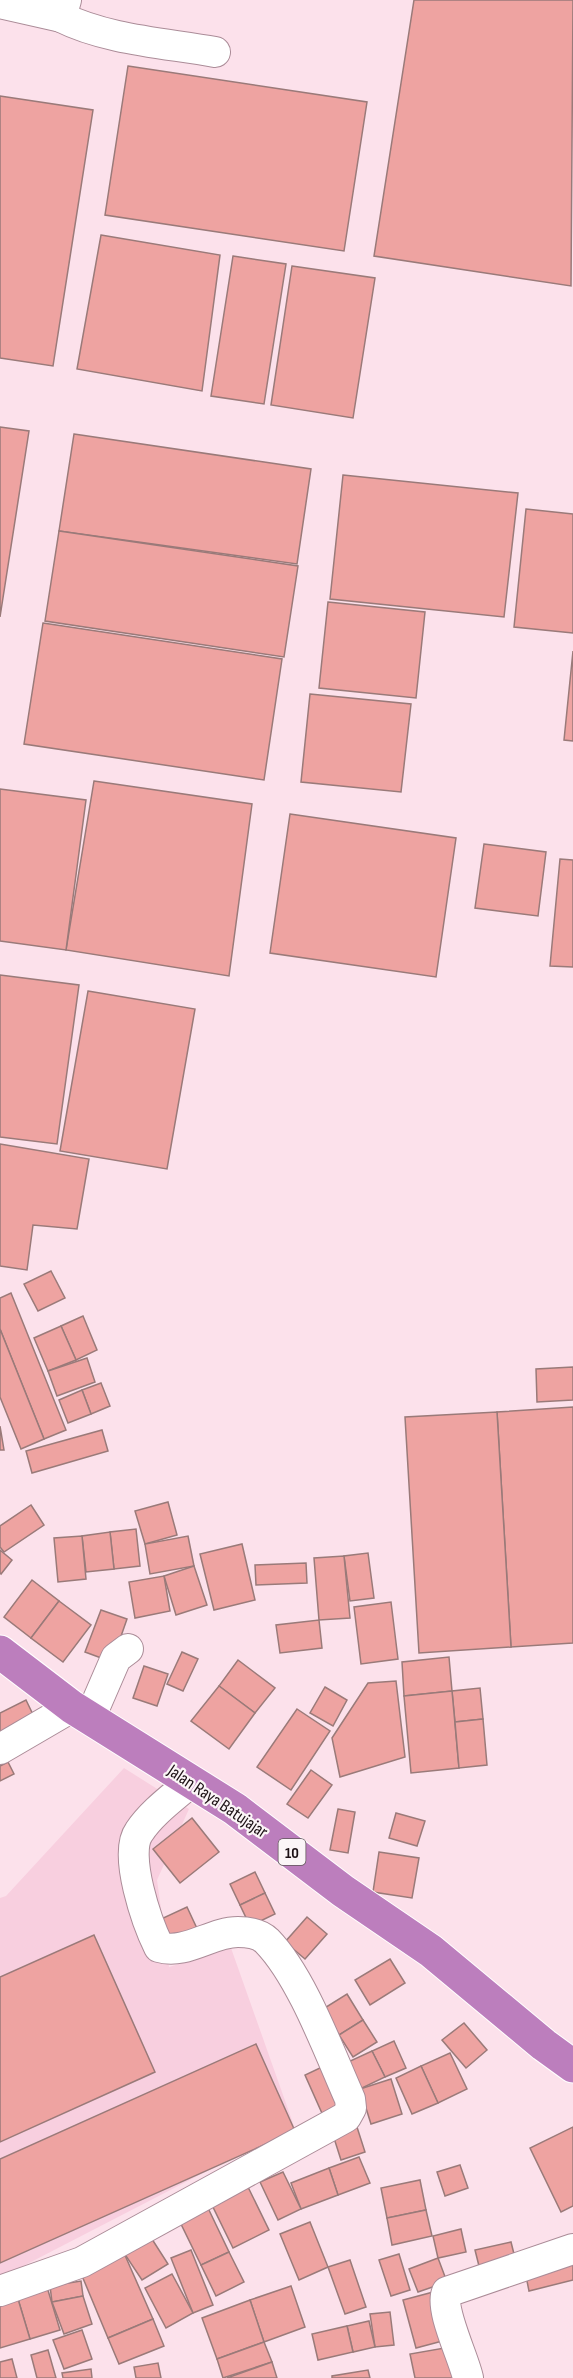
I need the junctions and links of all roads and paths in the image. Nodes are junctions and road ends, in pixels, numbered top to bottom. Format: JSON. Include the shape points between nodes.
{"nodes":[{"id":1,"x":0,"y":3,"type":"edge"},
{"id":2,"x":63,"y":8,"type":"edge"},
{"id":3,"x":215,"y":52,"type":"dead end"},
{"id":4,"x":128,"y":1649,"type":"dead end"},
{"id":5,"x":0,"y":1652,"type":"edge"},
{"id":6,"x":81,"y":1712,"type":"junction"},
{"id":7,"x":0,"y":1749,"type":"edge"},
{"id":8,"x":192,"y":1780,"type":"junction"},
{"id":9,"x":573,"y":2066,"type":"edge"},
{"id":10,"x":573,"y":2249,"type":"edge"},
{"id":11,"x":0,"y":2290,"type":"edge"},
{"id":12,"x":468,"y":2378,"type":"edge"}],
"edges":[{"from":1,"to":2,"type":"street"},
{"from":2,"to":3,"type":"street","via":[[78,25]]},
{"from":4,"to":6,"type":"street","via":[[116,1658]]},
{"from":5,"to":6,"type":"highway","name":"Jalan Raya Batujajar","number":"10"},
{"from":6,"to":7,"type":"street"},
{"from":6,"to":8,"type":"highway","name":"Jalan Raya Batujajar","number":"10"},
{"from":8,"to":9,"type":"highway","name":"Jalan Raya Batujajar","number":"10","via":[[343,1892],[431,1951]]},
{"from":8,"to":11,"type":"street","via":[[138,1833],[132,1850],[143,1906],[159,1947],[181,1948],[225,1932],[250,1932],[266,1940],[295,1981],[350,2098],[350,2111],[284,2153],[82,2262]]},
{"from":10,"to":12,"type":"street","via":[[447,2292],[447,2310]]}]}
